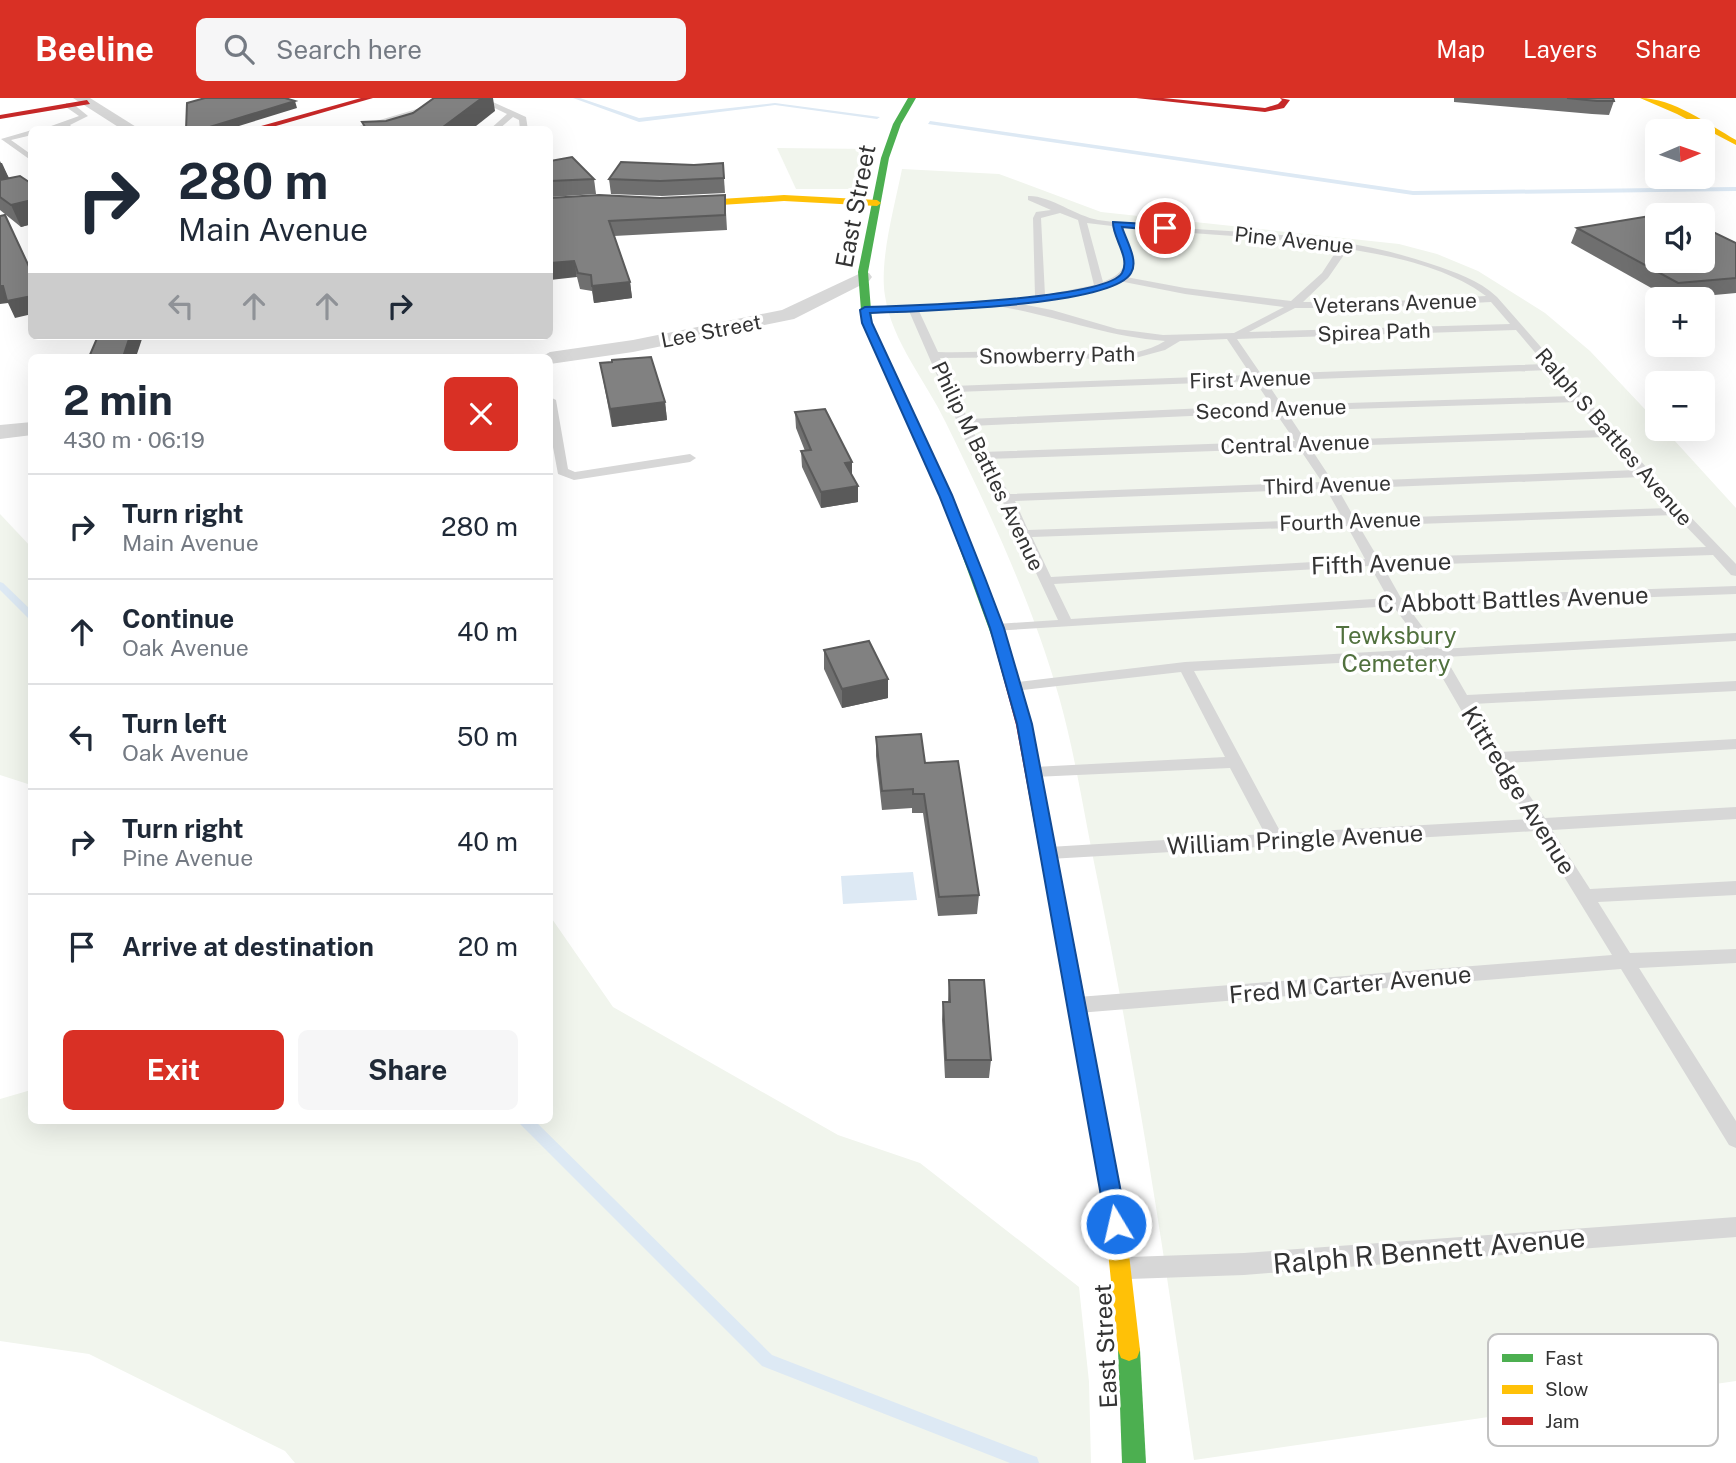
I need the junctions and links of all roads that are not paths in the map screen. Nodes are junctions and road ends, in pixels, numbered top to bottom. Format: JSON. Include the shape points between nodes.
{"nodes":[{"id":1,"x":369,"y":98,"type":"edge"},
{"id":2,"x":462,"y":98,"type":"edge"},
{"id":3,"x":478,"y":98,"type":"edge"},
{"id":4,"x":912,"y":98,"type":"edge"},
{"id":5,"x":1140,"y":98,"type":"edge"},
{"id":6,"x":1284,"y":98,"type":"edge"},
{"id":7,"x":1644,"y":98,"type":"edge"},
{"id":8,"x":1219,"y":101,"type":"edge"},
{"id":9,"x":84,"y":106,"type":"edge"},
{"id":10,"x":512,"y":114,"type":"junction"},
{"id":11,"x":0,"y":117,"type":"edge"},
{"id":12,"x":69,"y":126,"type":"edge"},
{"id":13,"x":126,"y":126,"type":"edge"},
{"id":14,"x":266,"y":126,"type":"edge"},
{"id":15,"x":364,"y":126,"type":"edge"},
{"id":16,"x":498,"y":126,"type":"edge"},
{"id":17,"x":524,"y":126,"type":"edge"},
{"id":18,"x":28,"y":133,"type":"edge"},
{"id":19,"x":1736,"y":143,"type":"edge"},
{"id":20,"x":28,"y":156,"type":"edge"},
{"id":21,"x":1031,"y":198,"type":"dead end"},
{"id":22,"x":877,"y":203,"type":"junction"},
{"id":23,"x":662,"y":205,"type":"edge"},
{"id":24,"x":1065,"y":212,"type":"junction"},
{"id":25,"x":1083,"y":219,"type":"junction"},
{"id":26,"x":1116,"y":224,"type":"junction"},
{"id":27,"x":1345,"y":245,"type":"junction"},
{"id":28,"x":863,"y":276,"type":"junction"},
{"id":29,"x":1122,"y":279,"type":"junction"},
{"id":30,"x":1099,"y":286,"type":"junction"},
{"id":31,"x":1040,"y":298,"type":"junction"},
{"id":32,"x":1494,"y":299,"type":"junction"},
{"id":33,"x":1003,"y":304,"type":"junction"},
{"id":34,"x":1296,"y":305,"type":"junction"},
{"id":35,"x":913,"y":308,"type":"junction"},
{"id":36,"x":865,"y":310,"type":"junction"},
{"id":37,"x":1517,"y":327,"type":"junction"},
{"id":38,"x":1231,"y":337,"type":"junction"},
{"id":39,"x":1177,"y":338,"type":"junction"},
{"id":40,"x":933,"y":355,"type":"junction"},
{"id":41,"x":553,"y":358,"type":"edge"},
{"id":42,"x":1552,"y":367,"type":"junction"},
{"id":43,"x":1259,"y":378,"type":"junction"},
{"id":44,"x":948,"y":389,"type":"junction"},
{"id":45,"x":1580,"y":399,"type":"junction"},
{"id":46,"x":1280,"y":408,"type":"junction"},
{"id":47,"x":553,"y":418,"type":"edge"},
{"id":48,"x":962,"y":423,"type":"junction"},
{"id":49,"x":28,"y":428,"type":"edge"},
{"id":50,"x":0,"y":432,"type":"edge"},
{"id":51,"x":1611,"y":433,"type":"junction"},
{"id":52,"x":1302,"y":444,"type":"junction"},
{"id":53,"x":978,"y":456,"type":"junction"},
{"id":54,"x":690,"y":458,"type":"dead end"},
{"id":55,"x":1647,"y":473,"type":"junction"},
{"id":56,"x":1329,"y":484,"type":"junction"},
{"id":57,"x":1007,"y":498,"type":"junction"},
{"id":58,"x":1678,"y":510,"type":"junction"},
{"id":59,"x":1350,"y":521,"type":"junction"},
{"id":60,"x":1022,"y":534,"type":"junction"},
{"id":61,"x":1717,"y":551,"type":"junction"},
{"id":62,"x":1374,"y":562,"type":"junction"},
{"id":63,"x":1736,"y":572,"type":"edge"},
{"id":64,"x":1045,"y":581,"type":"junction"},
{"id":65,"x":1736,"y":590,"type":"edge"},
{"id":66,"x":1398,"y":603,"type":"junction"},
{"id":67,"x":1066,"y":623,"type":"junction"},
{"id":68,"x":997,"y":628,"type":"junction"},
{"id":69,"x":1736,"y":636,"type":"edge"},
{"id":70,"x":1435,"y":653,"type":"junction"},
{"id":71,"x":1185,"y":667,"type":"junction"},
{"id":72,"x":1014,"y":686,"type":"junction"},
{"id":73,"x":1736,"y":686,"type":"edge"},
{"id":74,"x":1462,"y":700,"type":"junction"},
{"id":75,"x":1736,"y":744,"type":"edge"},
{"id":76,"x":1496,"y":758,"type":"junction"},
{"id":77,"x":1237,"y":762,"type":"junction"},
{"id":78,"x":1034,"y":772,"type":"junction"},
{"id":79,"x":1736,"y":813,"type":"edge"},
{"id":80,"x":1541,"y":825,"type":"junction"},
{"id":81,"x":1277,"y":841,"type":"junction"},
{"id":82,"x":1049,"y":853,"type":"junction"},
{"id":83,"x":1736,"y":888,"type":"edge"},
{"id":84,"x":1585,"y":896,"type":"junction"},
{"id":85,"x":1736,"y":956,"type":"edge"},
{"id":86,"x":1624,"y":961,"type":"junction"},
{"id":87,"x":1076,"y":1005,"type":"junction"},
{"id":88,"x":1736,"y":1139,"type":"edge"},
{"id":89,"x":1736,"y":1227,"type":"edge"},
{"id":90,"x":1123,"y":1269,"type":"junction"},
{"id":91,"x":1134,"y":1463,"type":"edge"}],
"edges":[{"from":1,"to":14,"type":"main road"},
{"from":2,"to":15,"type":"lane"},
{"from":3,"to":10,"type":"lane"},
{"from":4,"to":22,"type":"main road","name":"East Street","via":[[892,136]]},
{"from":5,"to":8,"type":"main road"},
{"from":6,"to":8,"type":"main road","via":[[1281,106],[1265,110]]},
{"from":7,"to":19,"type":"main road"},
{"from":9,"to":11,"type":"main road"},
{"from":9,"to":12,"type":"lane","via":[[84,116]]},
{"from":9,"to":13,"type":"street"},
{"from":10,"to":16,"type":"lane"},
{"from":10,"to":17,"type":"lane","via":[[523,119]]},
{"from":18,"to":20,"type":"lane","via":[[5,139]]},
{"from":21,"to":24,"type":"lane","name":"Pine Avenue"},
{"from":22,"to":23,"type":"main road","via":[[784,198]]},
{"from":22,"to":28,"type":"main road","name":"East Street"},
{"from":24,"to":25,"type":"lane","name":"Pine Avenue"},
{"from":24,"to":31,"type":"lane","via":[[1047,212],[1037,218]]},
{"from":25,"to":26,"type":"lane","name":"Pine Avenue"},
{"from":25,"to":30,"type":"lane"},
{"from":26,"to":27,"type":"lane","name":"Pine Avenue"},
{"from":26,"to":29,"type":"lane","via":[[1129,261]]},
{"from":27,"to":32,"type":"lane","name":"Pine Avenue","via":[[1382,250],[1437,268],[1474,284]]},
{"from":27,"to":34,"type":"lane","via":[[1314,290]]},
{"from":28,"to":36,"type":"main road","name":"East Street"},
{"from":28,"to":41,"type":"street","name":"Lee Street","via":[[787,315]]},
{"from":29,"to":30,"type":"lane"},
{"from":29,"to":34,"type":"lane","name":"Veterans Avenue"},
{"from":30,"to":31,"type":"lane"},
{"from":31,"to":33,"type":"lane"},
{"from":32,"to":34,"type":"lane","name":"Veterans Avenue"},
{"from":32,"to":37,"type":"lane","name":"Ralph S Battles Avenue"},
{"from":33,"to":35,"type":"lane"},
{"from":33,"to":39,"type":"lane","name":"Spirea Path","via":[[1116,331]]},
{"from":34,"to":38,"type":"lane"},
{"from":35,"to":36,"type":"lane"},
{"from":35,"to":40,"type":"lane","name":"Philip M Battles Avenue"},
{"from":36,"to":68,"type":"main road","name":"East Street","via":[[889,375],[946,495]]},
{"from":37,"to":38,"type":"lane","name":"Spirea Path"},
{"from":37,"to":42,"type":"lane","name":"Ralph S Battles Avenue"},
{"from":38,"to":39,"type":"lane","name":"Spirea Path"},
{"from":38,"to":43,"type":"lane","name":"Kittredge Avenue"},
{"from":39,"to":40,"type":"lane","name":"Snowberry Path","via":[[1152,354],[1126,358]]},
{"from":40,"to":44,"type":"lane","name":"Philip M Battles Avenue"},
{"from":42,"to":43,"type":"lane","name":"First Avenue"},
{"from":42,"to":45,"type":"lane","name":"Ralph S Battles Avenue"},
{"from":43,"to":44,"type":"lane","name":"First Avenue"},
{"from":43,"to":46,"type":"lane","name":"Kittredge Avenue"},
{"from":44,"to":48,"type":"lane","name":"Philip M Battles Avenue"},
{"from":45,"to":46,"type":"lane","name":"Second Avenue"},
{"from":45,"to":51,"type":"lane","name":"Ralph S Battles Avenue"},
{"from":46,"to":48,"type":"lane","name":"Second Avenue"},
{"from":46,"to":52,"type":"lane","name":"Kittredge Avenue"},
{"from":47,"to":54,"type":"lane","via":[[562,471],[574,476]]},
{"from":48,"to":53,"type":"lane","name":"Philip M Battles Avenue"},
{"from":49,"to":50,"type":"street"},
{"from":51,"to":52,"type":"lane","name":"Central Avenue"},
{"from":51,"to":55,"type":"lane","name":"Ralph S Battles Avenue"},
{"from":52,"to":53,"type":"lane","name":"Central Avenue"},
{"from":52,"to":56,"type":"lane","name":"Kittredge Avenue"},
{"from":53,"to":57,"type":"lane","name":"Philip M Battles Avenue"},
{"from":55,"to":56,"type":"lane","name":"Third Avenue"},
{"from":55,"to":58,"type":"lane","name":"Ralph S Battles Avenue"},
{"from":56,"to":57,"type":"lane","name":"Third Avenue"},
{"from":56,"to":59,"type":"lane","name":"Kittredge Avenue"},
{"from":57,"to":60,"type":"lane","name":"Philip M Battles Avenue"},
{"from":58,"to":59,"type":"lane","name":"Fourth Avenue"},
{"from":58,"to":61,"type":"lane","name":"Ralph S Battles Avenue"},
{"from":59,"to":60,"type":"lane","name":"Fourth Avenue"},
{"from":59,"to":62,"type":"lane","name":"Kittredge Avenue"},
{"from":60,"to":64,"type":"lane","name":"Philip M Battles Avenue"},
{"from":61,"to":62,"type":"lane","name":"Fifth Avenue"},
{"from":61,"to":63,"type":"lane","name":"Ralph S Battles Avenue"},
{"from":62,"to":64,"type":"lane","name":"Fifth Avenue"},
{"from":62,"to":66,"type":"lane","name":"Kittredge Avenue"},
{"from":64,"to":67,"type":"lane","name":"Philip M Battles Avenue"},
{"from":65,"to":66,"type":"lane","name":"C Abbott Battles Avenue"},
{"from":66,"to":67,"type":"lane","name":"C Abbott Battles Avenue"},
{"from":66,"to":70,"type":"lane","name":"Kittredge Avenue"},
{"from":67,"to":68,"type":"lane","name":"C Abbott Battles Avenue"},
{"from":68,"to":72,"type":"main road","name":"East Street"},
{"from":69,"to":70,"type":"lane"},
{"from":70,"to":71,"type":"lane"},
{"from":70,"to":74,"type":"lane","name":"Kittredge Avenue"},
{"from":71,"to":72,"type":"lane"},
{"from":71,"to":77,"type":"lane"},
{"from":72,"to":78,"type":"main road","name":"East Street"},
{"from":73,"to":74,"type":"lane"},
{"from":74,"to":76,"type":"lane","name":"Kittredge Avenue"},
{"from":75,"to":76,"type":"lane"},
{"from":76,"to":80,"type":"lane","name":"Kittredge Avenue"},
{"from":77,"to":78,"type":"lane"},
{"from":77,"to":81,"type":"lane"},
{"from":78,"to":82,"type":"main road","name":"East Street"},
{"from":79,"to":80,"type":"lane","name":"William Pringle Avenue"},
{"from":80,"to":81,"type":"lane","name":"William Pringle Avenue"},
{"from":80,"to":84,"type":"lane","name":"Kittredge Avenue"},
{"from":81,"to":82,"type":"lane","name":"William Pringle Avenue"},
{"from":82,"to":87,"type":"main road","name":"East Street"},
{"from":83,"to":84,"type":"lane"},
{"from":84,"to":86,"type":"lane","name":"Kittredge Avenue"},
{"from":85,"to":86,"type":"lane","name":"Fred M Carter Avenue"},
{"from":86,"to":87,"type":"lane","name":"Fred M Carter Avenue"},
{"from":86,"to":88,"type":"lane","name":"Kittredge Avenue"},
{"from":87,"to":90,"type":"main road","name":"East Street"},
{"from":89,"to":90,"type":"lane","name":"Ralph R Bennett Avenue"},
{"from":90,"to":91,"type":"main road","name":"East Street"}]}
